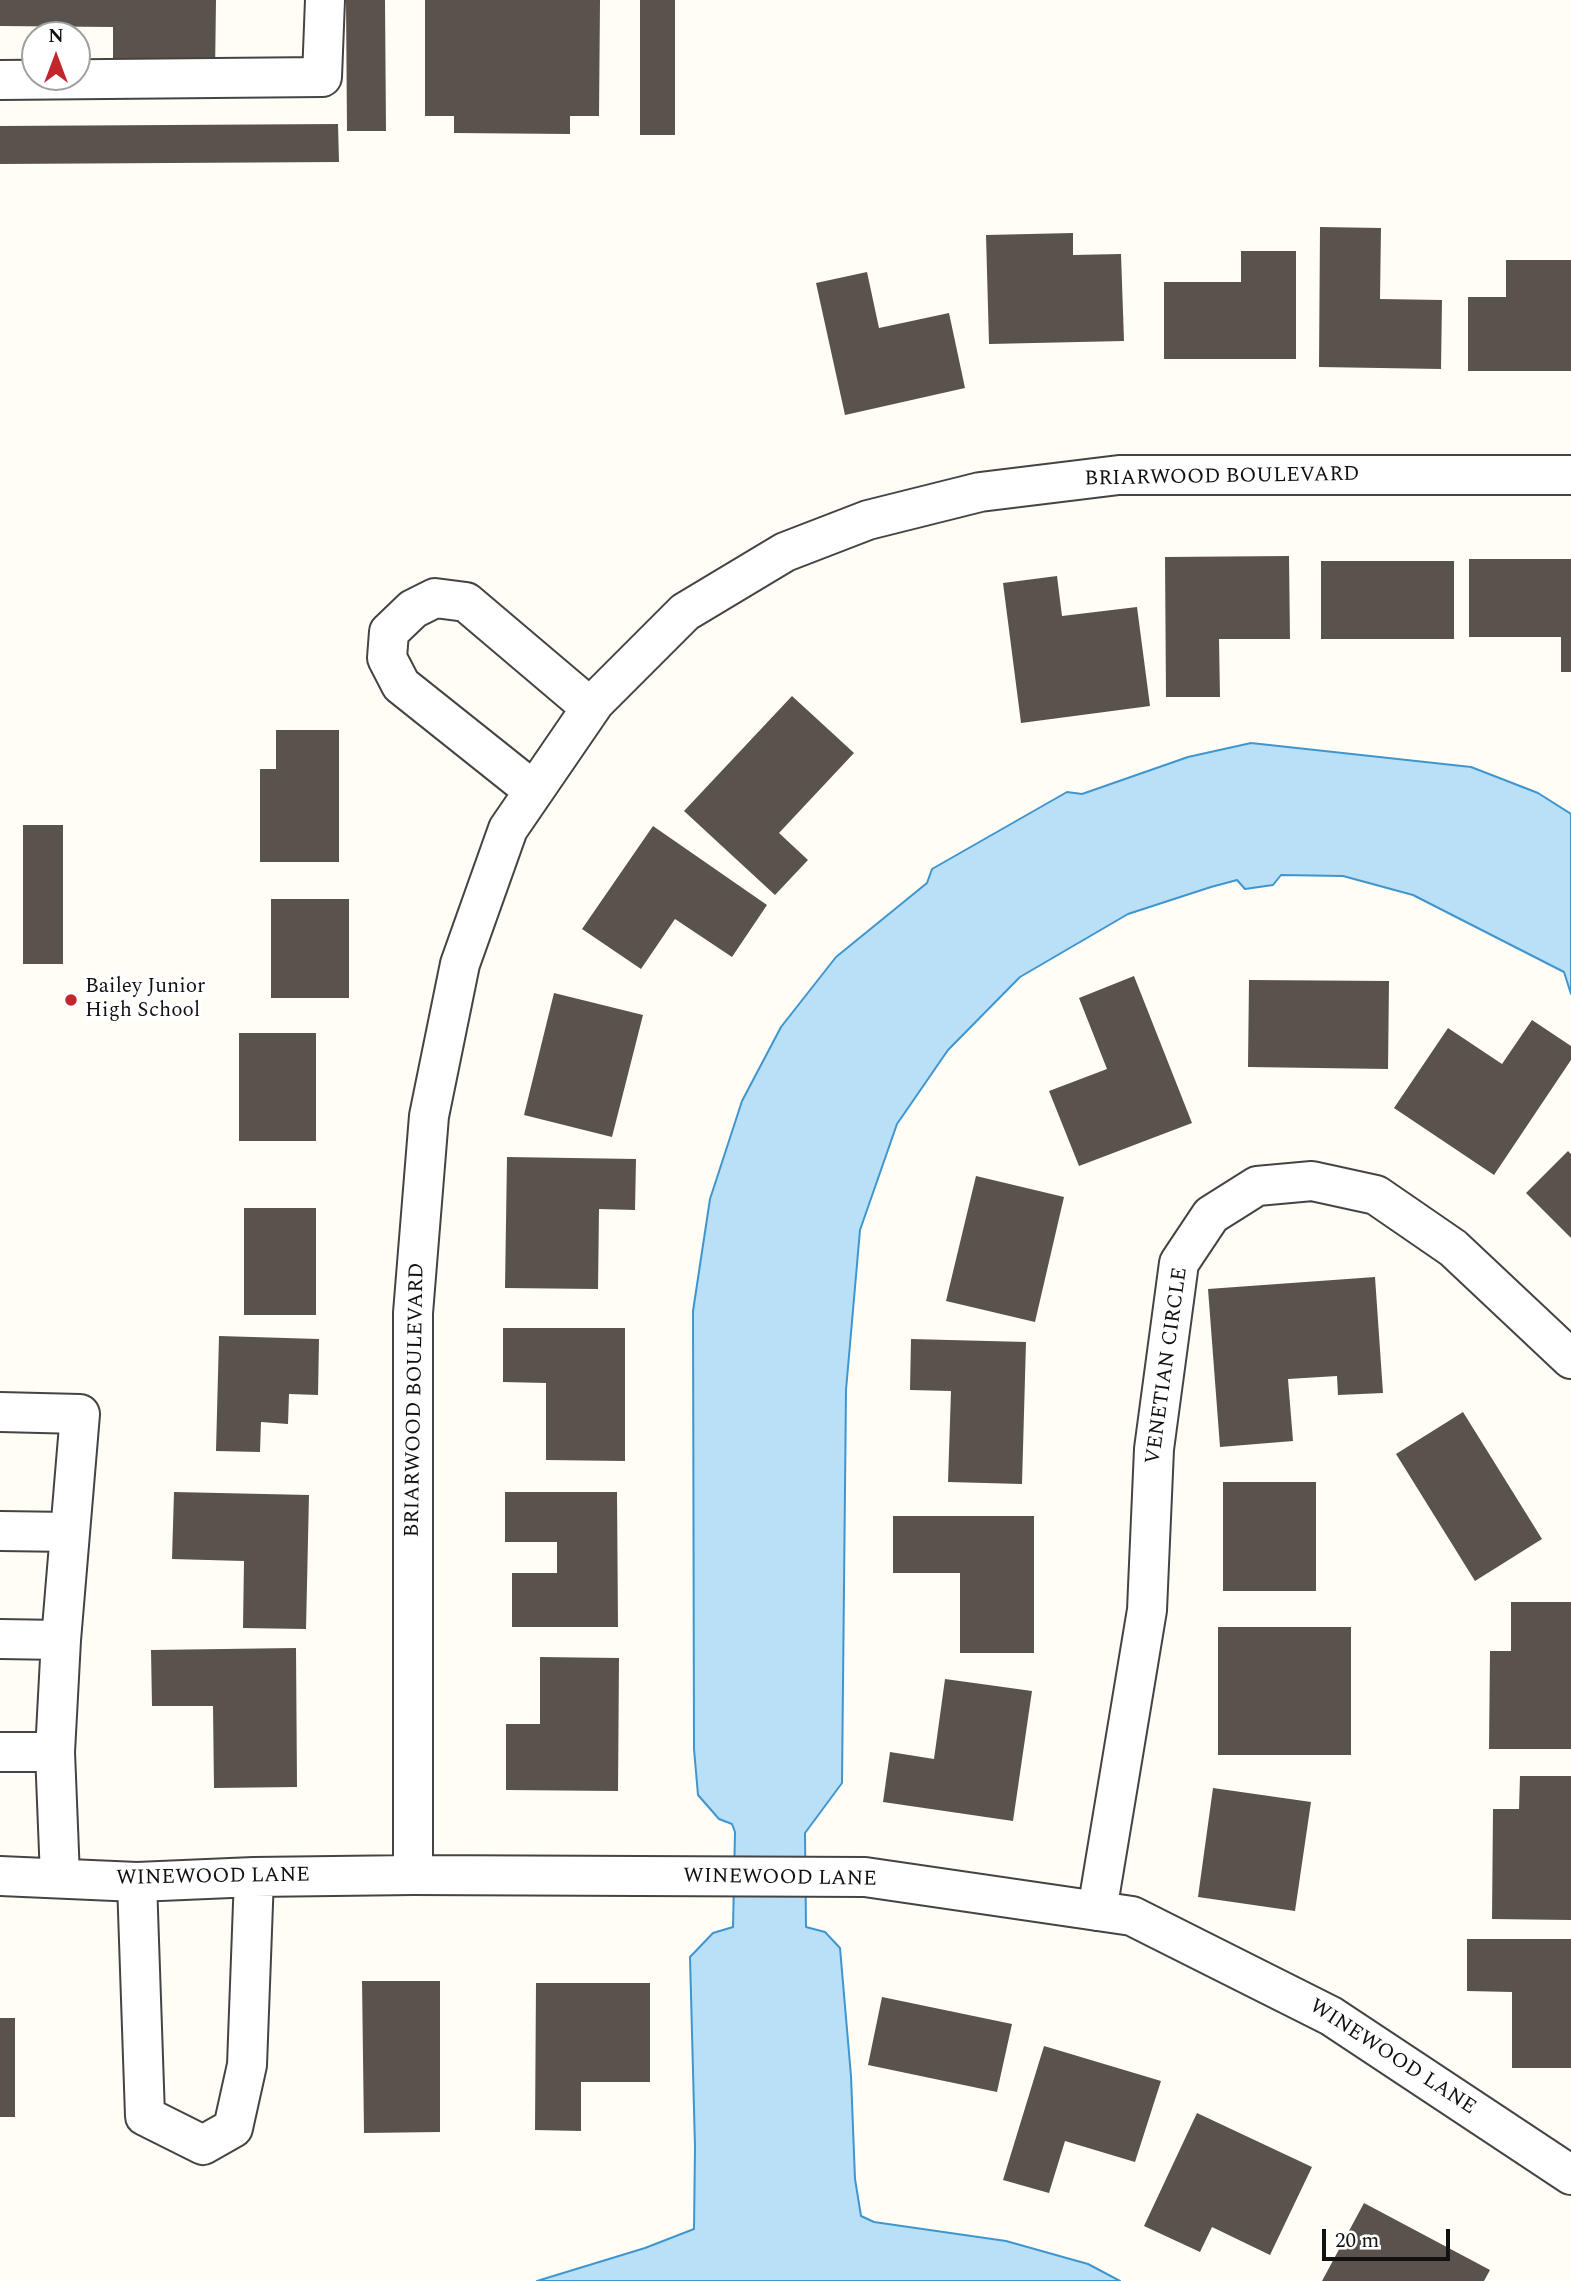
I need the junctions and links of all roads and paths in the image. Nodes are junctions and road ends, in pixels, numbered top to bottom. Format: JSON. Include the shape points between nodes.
{"nodes":[{"id":1,"x":325,"y":0,"type":"edge"},
{"id":2,"x":0,"y":80,"type":"edge"},
{"id":3,"x":1571,"y":475,"type":"edge"},
{"id":4,"x":591,"y":708,"type":"junction"},
{"id":5,"x":534,"y":791,"type":"junction"},
{"id":6,"x":1571,"y":1359,"type":"edge"},
{"id":7,"x":0,"y":1412,"type":"edge"},
{"id":8,"x":0,"y":1531,"type":"edge"},
{"id":9,"x":70,"y":1532,"type":"junction"},
{"id":10,"x":0,"y":1639,"type":"edge"},
{"id":11,"x":61,"y":1640,"type":"junction"},
{"id":12,"x":0,"y":1752,"type":"edge"},
{"id":13,"x":55,"y":1752,"type":"junction"},
{"id":14,"x":413,"y":1875,"type":"junction"},
{"id":15,"x":0,"y":1876,"type":"edge"},
{"id":16,"x":60,"y":1877,"type":"junction"},
{"id":17,"x":254,"y":1877,"type":"junction"},
{"id":18,"x":137,"y":1882,"type":"junction"},
{"id":19,"x":1097,"y":1911,"type":"junction"},
{"id":20,"x":1571,"y":2175,"type":"edge"}],
"edges":[{"from":1,"to":2,"type":"street","via":[[322,77]]},
{"from":3,"to":4,"type":"street","name":"BRIARWOOD BOULEVARD","via":[[1119,475],[980,492],[868,520],[785,552],[685,612]]},
{"from":4,"to":5,"type":"street","name":"BRIARWOOD BOULEVARD"},
{"from":4,"to":5,"type":"street","via":[[466,602],[435,598],[413,609],[389,632],[387,658],[401,685]]},
{"from":5,"to":14,"type":"street","name":"BRIARWOOD BOULEVARD","via":[[508,829],[460,964],[429,1116],[413,1313]]},
{"from":6,"to":19,"type":"street","name":"VENETIAN CIRCLE","via":[[1453,1248],[1376,1195],[1312,1181],[1257,1185],[1211,1215],[1179,1263],[1154,1449],[1147,1609]]},
{"from":7,"to":9,"type":"street","via":[[80,1414]]},
{"from":8,"to":9,"type":"street"},
{"from":9,"to":11,"type":"street"},
{"from":10,"to":11,"type":"street"},
{"from":11,"to":13,"type":"street"},
{"from":12,"to":13,"type":"street"},
{"from":13,"to":16,"type":"street"},
{"from":14,"to":17,"type":"street","name":"WINEWOOD LANE"},
{"from":14,"to":19,"type":"street","name":"WINEWOOD LANE","via":[[865,1877]]},
{"from":15,"to":16,"type":"street","name":"WINEWOOD LANE"},
{"from":16,"to":18,"type":"street","name":"WINEWOOD LANE"},
{"from":17,"to":18,"type":"street","name":"WINEWOOD LANE"},
{"from":17,"to":18,"type":"street","via":[[247,2065],[233,2127],[203,2145],[145,2116]]},
{"from":19,"to":20,"type":"street","name":"WINEWOOD LANE","via":[[1132,1916],[1331,2016]]}]}
